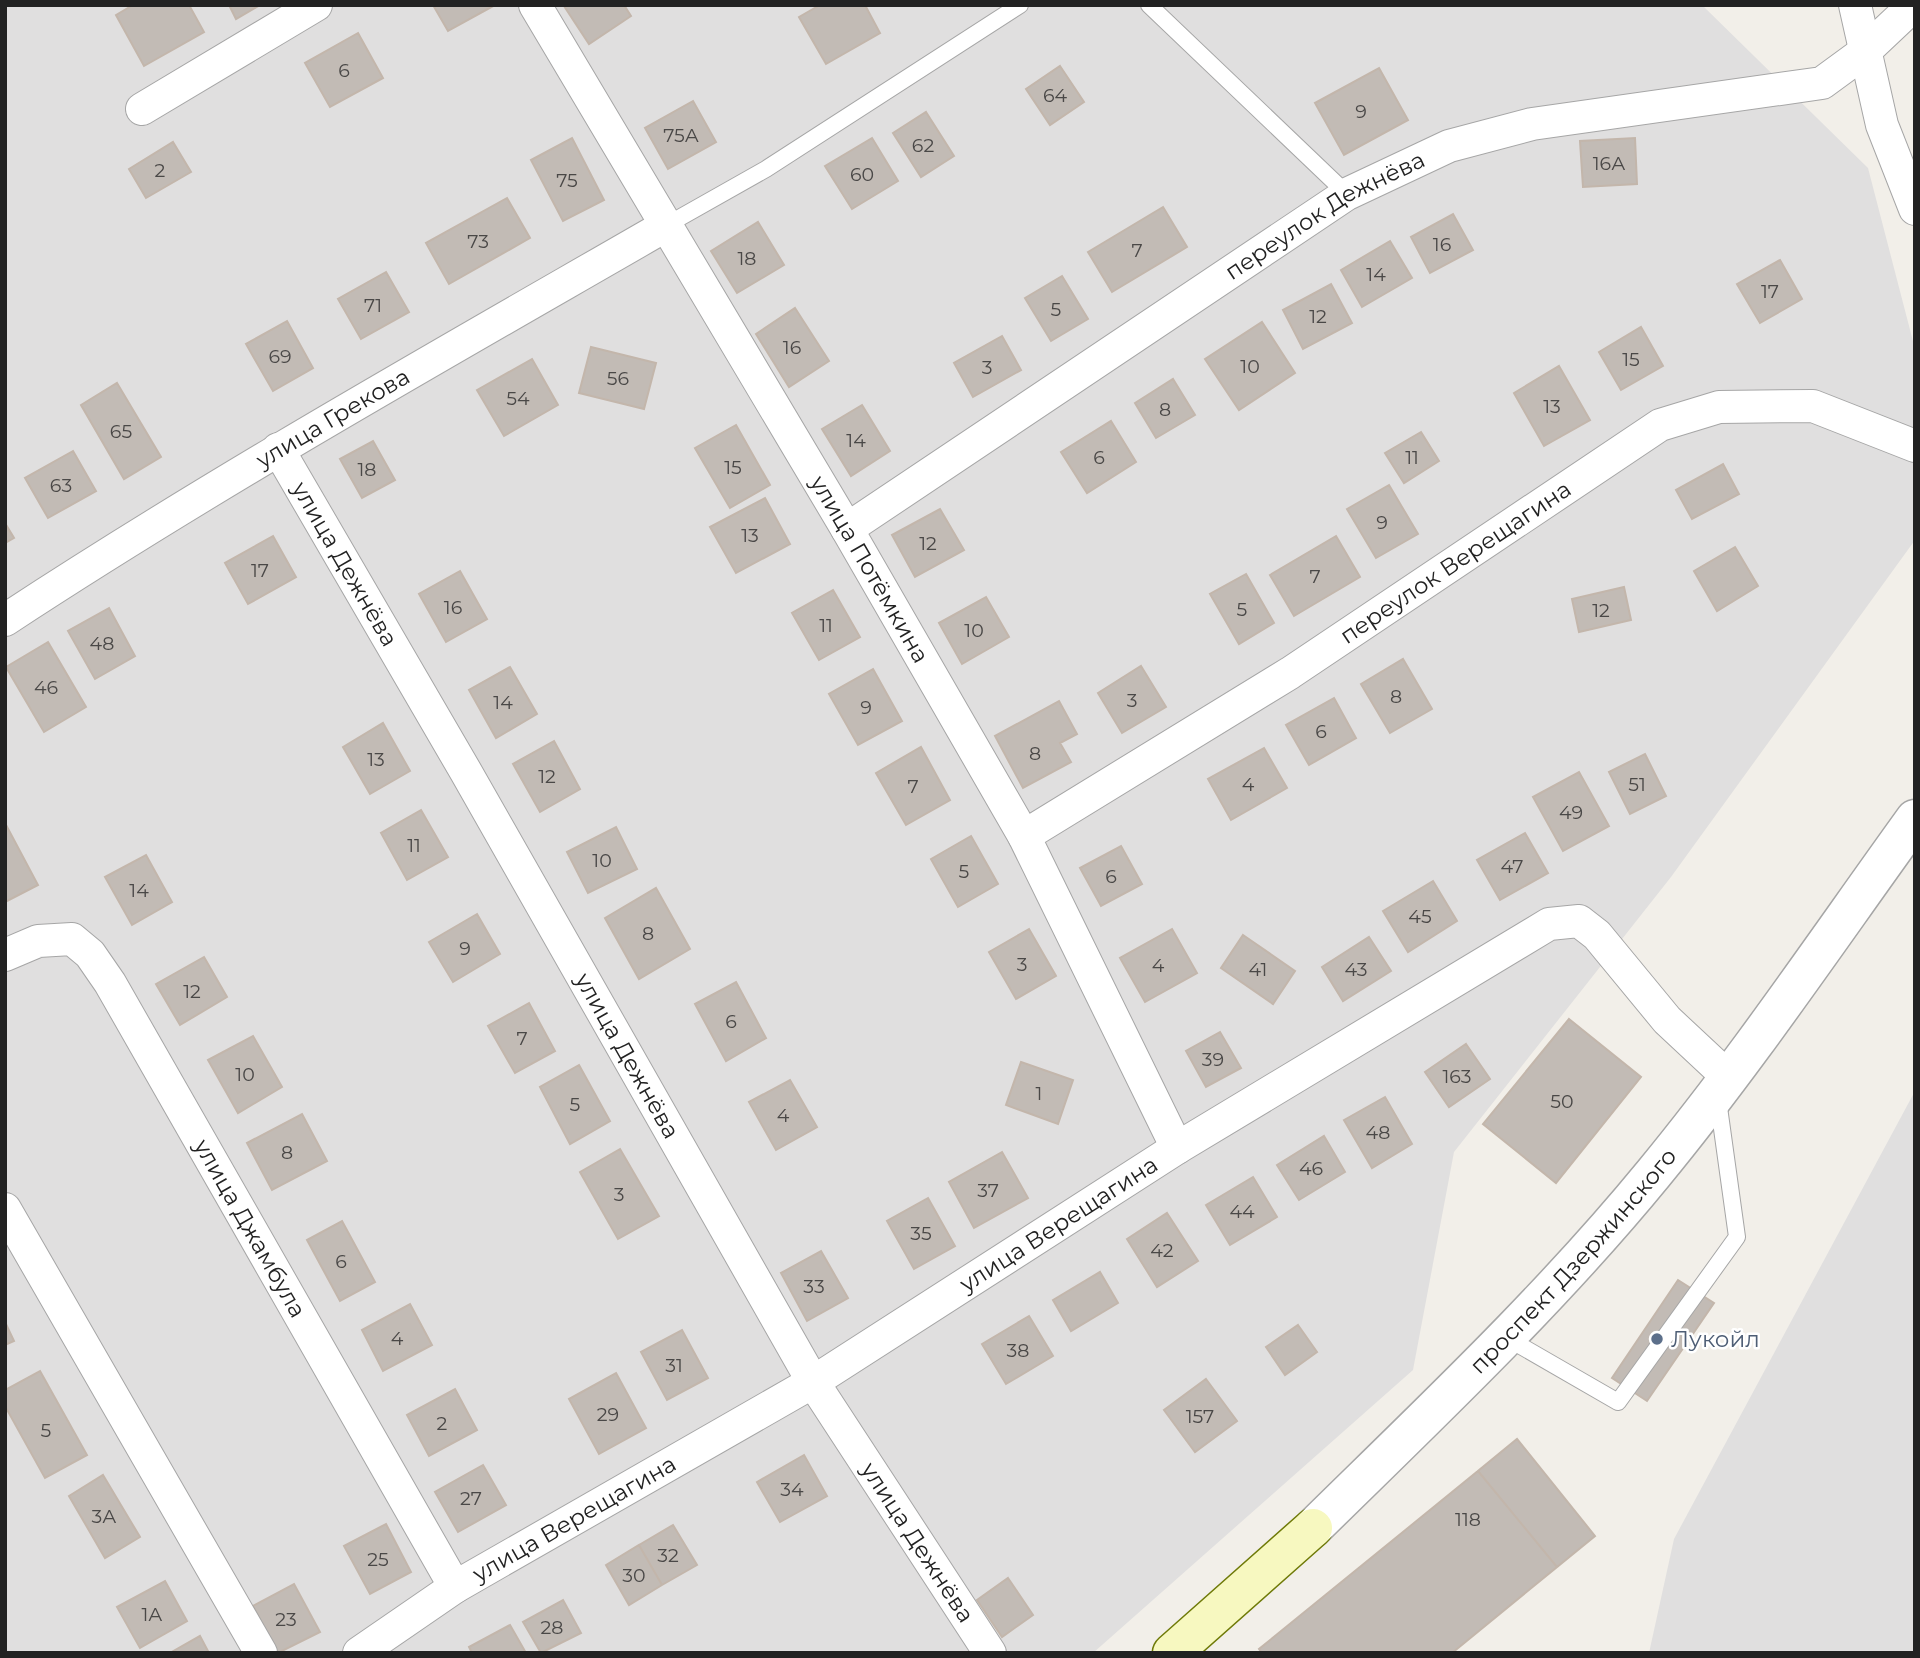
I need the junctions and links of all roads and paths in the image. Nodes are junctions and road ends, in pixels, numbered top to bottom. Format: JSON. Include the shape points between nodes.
{"nodes":[{"id":1,"x":316,"y":5,"type":"edge"},
{"id":2,"x":535,"y":5,"type":"edge"},
{"id":3,"x":1020,"y":5,"type":"edge"},
{"id":4,"x":1149,"y":5,"type":"edge"},
{"id":5,"x":1855,"y":5,"type":"edge"},
{"id":6,"x":1914,"y":5,"type":"edge"},
{"id":7,"x":1863,"y":53,"type":"junction"},
{"id":8,"x":142,"y":109,"type":"dead end"},
{"id":9,"x":1347,"y":194,"type":"junction"},
{"id":10,"x":1915,"y":209,"type":"edge"},
{"id":11,"x":665,"y":226,"type":"junction"},
{"id":12,"x":1915,"y":446,"type":"edge"},
{"id":13,"x":278,"y":449,"type":"junction"},
{"id":14,"x":847,"y":528,"type":"junction"},
{"id":15,"x":5,"y":620,"type":"edge"},
{"id":16,"x":1915,"y":819,"type":"edge"},
{"id":17,"x":1024,"y":836,"type":"junction"},
{"id":18,"x":5,"y":955,"type":"edge"},
{"id":19,"x":1722,"y":1085,"type":"junction"},
{"id":20,"x":1177,"y":1148,"type":"junction"},
{"id":21,"x":5,"y":1209,"type":"edge"},
{"id":22,"x":1507,"y":1338,"type":"junction"},
{"id":23,"x":813,"y":1382,"type":"junction"},
{"id":24,"x":1313,"y":1528,"type":"joint"},
{"id":25,"x":455,"y":1587,"type":"junction"},
{"id":26,"x":261,"y":1653,"type":"edge"},
{"id":27,"x":359,"y":1653,"type":"edge"},
{"id":28,"x":990,"y":1653,"type":"edge"},
{"id":29,"x":1172,"y":1653,"type":"edge"}],
"edges":[{"from":1,"to":8,"type":"street"},
{"from":2,"to":11,"type":"street","name":"улица Потёмкина"},
{"from":3,"to":11,"type":"lane","via":[[766,169]]},
{"from":4,"to":9,"type":"lane"},
{"from":5,"to":7,"type":"street"},
{"from":6,"to":7,"type":"street","name":"переулок Дежнёва"},
{"from":7,"to":9,"type":"street","name":"переулок Дежнёва","via":[[1822,83],[1532,124],[1449,146]]},
{"from":7,"to":10,"type":"street","via":[[1882,125]]},
{"from":9,"to":14,"type":"street","name":"переулок Дежнёва"},
{"from":11,"to":13,"type":"street","name":"улица Грекова"},
{"from":11,"to":14,"type":"street","name":"улица Потёмкина"},
{"from":12,"to":17,"type":"street","name":"переулок Верещагина","via":[[1813,406],[1719,407],[1660,425],[1290,673]]},
{"from":13,"to":15,"type":"street","name":"улица Грекова"},
{"from":13,"to":23,"type":"street","name":"улица Дежнёва"},
{"from":14,"to":17,"type":"street","name":"улица Потёмкина"},
{"from":16,"to":19,"type":"street","name":"проспект Дзержинского"},
{"from":17,"to":20,"type":"street","name":"улица Потёмкина"},
{"from":18,"to":25,"type":"street","name":"улица Джамбула","via":[[38,941],[72,939],[90,954]]},
{"from":19,"to":20,"type":"street","name":"улица Верещагина","via":[[1597,935],[1579,921],[1549,924]]},
{"from":19,"to":22,"type":"street","name":"проспект Дзержинского","via":[[1653,1175]]},
{"from":19,"to":22,"type":"lane","via":[[1737,1237],[1618,1402]]},
{"from":20,"to":23,"type":"street","name":"улица Верещагина"},
{"from":21,"to":26,"type":"street"},
{"from":22,"to":24,"type":"street","name":"проспект Дзержинского"},
{"from":23,"to":25,"type":"street","name":"улица Верещагина"},
{"from":23,"to":28,"type":"street","name":"улица Дежнёва"},
{"from":24,"to":29,"type":"main road","name":"проспект Дзержинского"},
{"from":25,"to":27,"type":"street","name":"улица Верещагина"}]}
